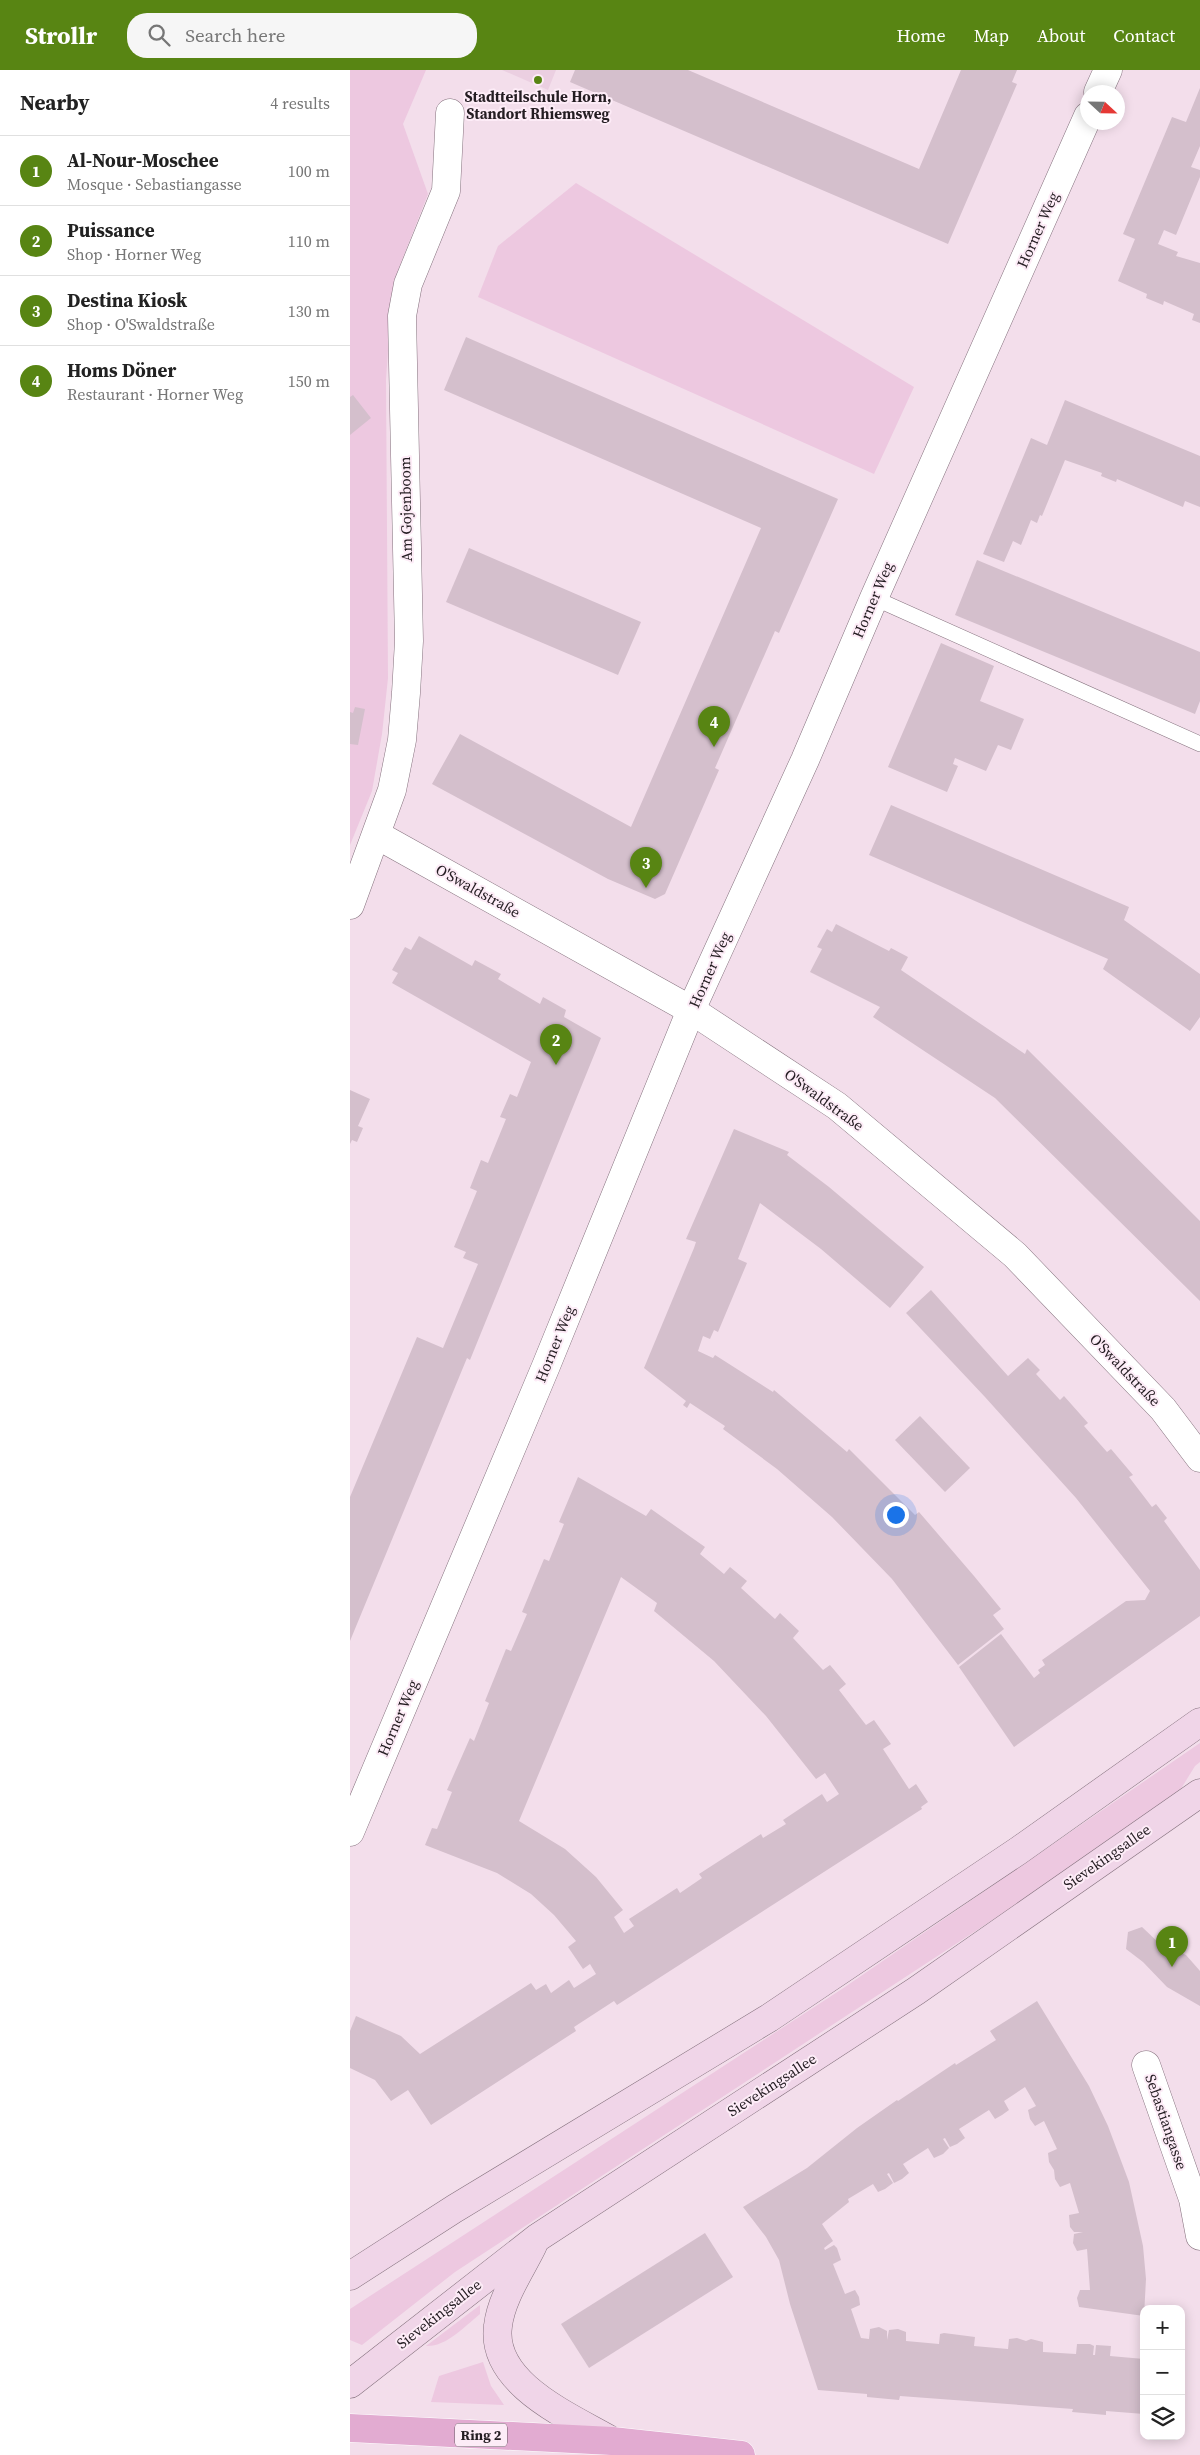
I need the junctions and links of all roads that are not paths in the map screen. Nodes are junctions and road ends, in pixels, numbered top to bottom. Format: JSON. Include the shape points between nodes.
{"nodes":[{"id":1,"x":1108,"y":70,"type":"edge"},
{"id":2,"x":1101,"y":85,"type":"edge"},
{"id":3,"x":450,"y":113,"type":"dead end"},
{"id":4,"x":1082,"y":130,"type":"edge"},
{"id":5,"x":874,"y":598,"type":"junction"},
{"id":6,"x":1200,"y":744,"type":"edge"},
{"id":7,"x":377,"y":835,"type":"junction"},
{"id":8,"x":350,"y":905,"type":"edge"},
{"id":9,"x":692,"y":1010,"type":"junction"},
{"id":10,"x":1200,"y":1458,"type":"edge"},
{"id":11,"x":1200,"y":1722,"type":"edge"},
{"id":12,"x":1200,"y":1793,"type":"edge"},
{"id":13,"x":350,"y":1832,"type":"edge"},
{"id":14,"x":1146,"y":2065,"type":"dead end"},
{"id":15,"x":1200,"y":2236,"type":"edge"},
{"id":16,"x":537,"y":2238,"type":"junction"},
{"id":17,"x":350,"y":2276,"type":"edge"},
{"id":18,"x":350,"y":2384,"type":"edge"},
{"id":19,"x":350,"y":2428,"type":"edge"},
{"id":20,"x":612,"y":2441,"type":"junction"},
{"id":21,"x":741,"y":2455,"type":"edge"}],
"edges":[{"from":1,"to":2,"type":"street"},
{"from":3,"to":7,"type":"street","name":"Am Gojenboom","via":[[446,191],[408,284],[402,316],[409,641],[402,740],[392,790]]},
{"from":4,"to":5,"type":"street","name":"Horner Weg"},
{"from":5,"to":6,"type":"lane"},
{"from":5,"to":9,"type":"street","name":"Horner Weg"},
{"from":7,"to":8,"type":"street","name":"Am Gojenboom"},
{"from":7,"to":9,"type":"street","name":"O'Swaldstraße"},
{"from":9,"to":10,"type":"street","name":"O'Swaldstraße","via":[[837,1106],[1015,1255],[1163,1409]]},
{"from":9,"to":13,"type":"street","name":"Horner Weg"},
{"from":11,"to":17,"type":"main road","via":[[1018,1851],[769,2018],[454,2209]]},
{"from":12,"to":16,"type":"main road","name":"Sievekingsallee","via":[[916,1991]]},
{"from":14,"to":15,"type":"street","name":"Sebastiangasse","via":[[1193,2199]]},
{"from":16,"to":18,"type":"main road","name":"Sievekingsallee"},
{"from":16,"to":20,"type":"main road","via":[[506,2301],[498,2324],[497,2344],[516,2379],[535,2396]]},
{"from":19,"to":20,"type":"main road","number":"Ring 2"},
{"from":20,"to":21,"type":"main road","number":"Ring 2"}]}
